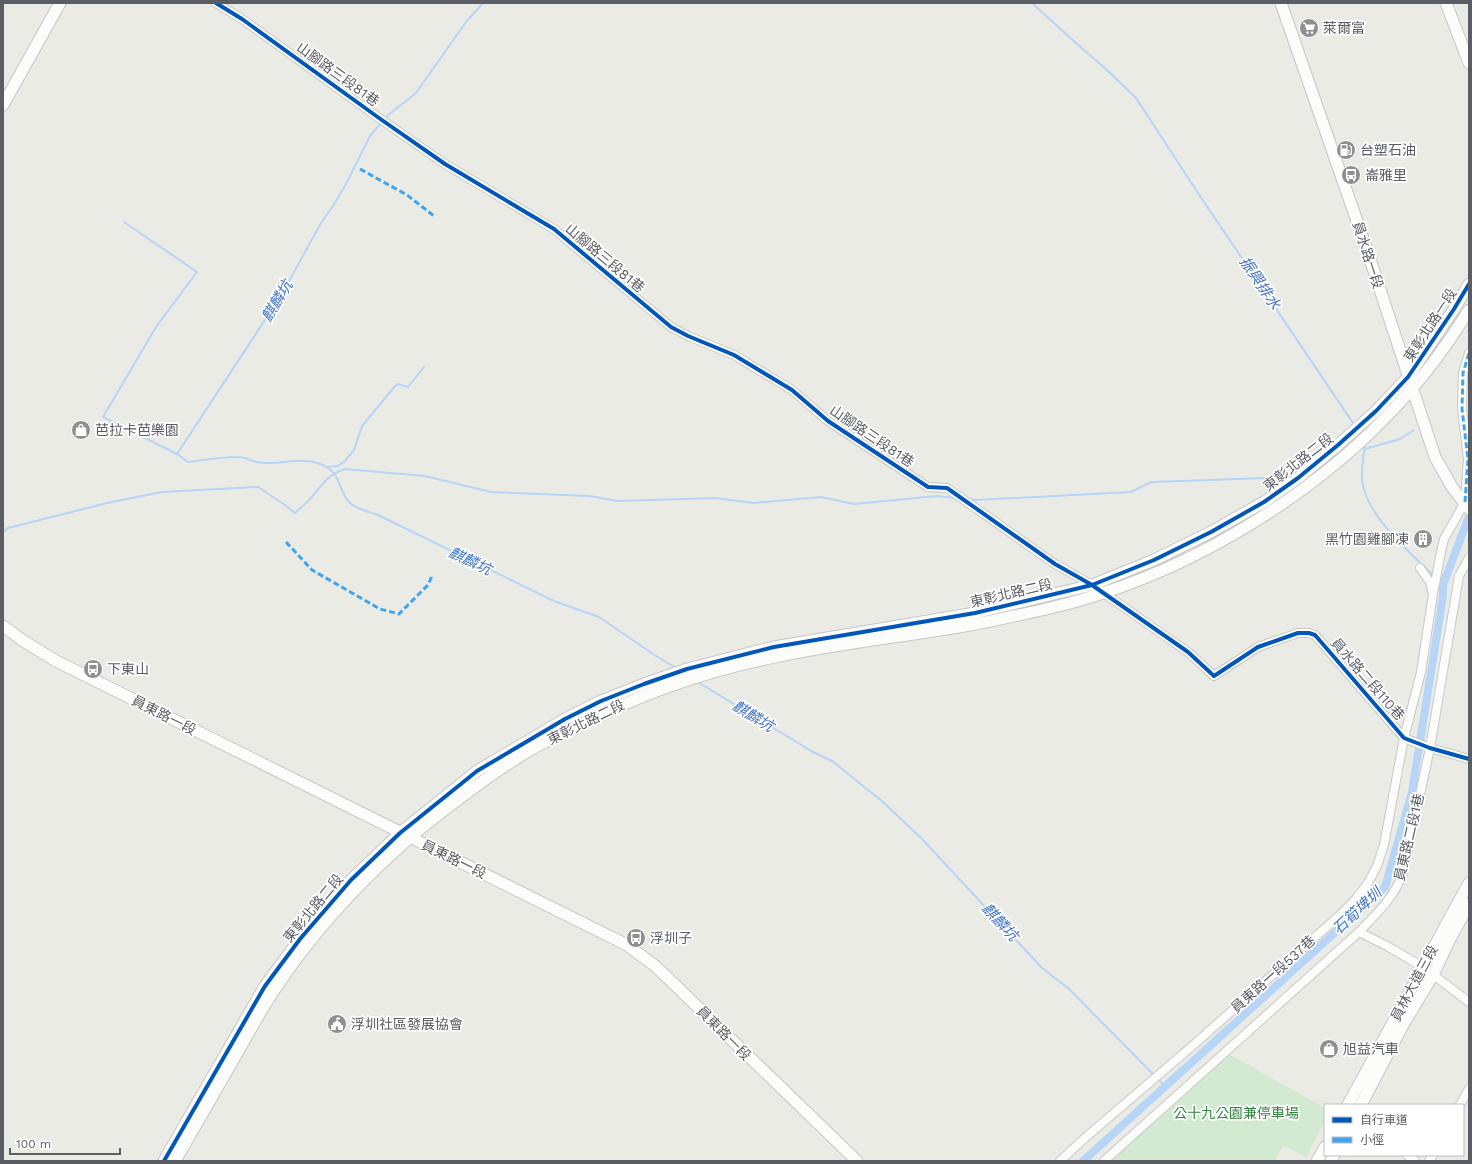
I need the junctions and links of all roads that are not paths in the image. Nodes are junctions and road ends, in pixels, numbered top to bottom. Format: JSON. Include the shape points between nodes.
{"nodes":[{"id":1,"x":60,"y":3,"type":"edge"},
{"id":2,"x":216,"y":3,"type":"edge"},
{"id":3,"x":1282,"y":3,"type":"edge"},
{"id":4,"x":1446,"y":3,"type":"edge"},
{"id":5,"x":1469,"y":63,"type":"edge"},
{"id":6,"x":3,"y":105,"type":"edge"},
{"id":7,"x":1469,"y":284,"type":"edge"},
{"id":8,"x":1469,"y":310,"type":"edge"},
{"id":9,"x":1469,"y":353,"type":"edge"},
{"id":10,"x":1408,"y":377,"type":"junction"},
{"id":11,"x":1413,"y":389,"type":"junction"},
{"id":12,"x":1467,"y":506,"type":"edge"},
{"id":13,"x":1469,"y":558,"type":"edge"},
{"id":14,"x":1420,"y":568,"type":"dead end"},
{"id":15,"x":1092,"y":586,"type":"junction"},
{"id":16,"x":1103,"y":593,"type":"junction"},
{"id":17,"x":1433,"y":594,"type":"junction"},
{"id":18,"x":3,"y":626,"type":"edge"},
{"id":19,"x":687,"y":674,"type":"junction"},
{"id":20,"x":1404,"y":738,"type":"junction"},
{"id":21,"x":1430,"y":748,"type":"junction"},
{"id":22,"x":1469,"y":759,"type":"edge"},
{"id":23,"x":405,"y":835,"type":"junction"},
{"id":24,"x":1469,"y":883,"type":"edge"},
{"id":25,"x":1469,"y":904,"type":"edge"},
{"id":26,"x":1359,"y":932,"type":"junction"},
{"id":27,"x":1423,"y":967,"type":"junction"},
{"id":28,"x":1433,"y":975,"type":"junction"},
{"id":29,"x":1469,"y":1002,"type":"edge"},
{"id":30,"x":1469,"y":1089,"type":"edge"},
{"id":31,"x":1466,"y":1099,"type":"edge"},
{"id":32,"x":1349,"y":1104,"type":"edge"},
{"id":33,"x":1362,"y":1104,"type":"edge"},
{"id":34,"x":1324,"y":1149,"type":"edge"},
{"id":35,"x":164,"y":1161,"type":"edge"},
{"id":36,"x":175,"y":1161,"type":"edge"},
{"id":37,"x":857,"y":1161,"type":"edge"},
{"id":38,"x":1060,"y":1161,"type":"edge"},
{"id":39,"x":1104,"y":1161,"type":"edge"},
{"id":40,"x":1317,"y":1161,"type":"edge"}],
"edges":[{"from":1,"to":6,"type":"street"},
{"from":2,"to":15,"type":"street","name":"山腳路三段81巷","via":[[445,164],[554,229],[672,327],[734,355],[792,390],[828,421],[928,487],[946,488],[1055,564]]},
{"from":3,"to":10,"type":"street","name":"員水路一段"},
{"from":4,"to":5,"type":"street"},
{"from":7,"to":10,"type":"street","name":"東彰北路一段"},
{"from":8,"to":11,"type":"street","name":"東彰北路一段"},
{"from":9,"to":12,"type":"street","via":[[1463,373],[1462,409],[1468,459]]},
{"from":10,"to":11,"type":"street","name":"員水路一段"},
{"from":10,"to":15,"type":"street","name":"東彰北路二段","via":[[1350,435],[1264,502],[1154,560]]},
{"from":11,"to":12,"type":"street","name":"員水路一段","via":[[1435,457],[1452,487]]},
{"from":11,"to":16,"type":"street","name":"東彰北路二段","via":[[1359,443],[1273,510],[1160,572]]},
{"from":12,"to":17,"type":"street","name":"員東路一段537巷","via":[[1444,538]]},
{"from":13,"to":21,"type":"street","name":"員東路二段1巷","via":[[1459,576]]},
{"from":14,"to":17,"type":"street","via":[[1430,582]]},
{"from":15,"to":16,"type":"street"},
{"from":15,"to":19,"type":"street","name":"東彰北路二段","via":[[975,613],[774,647]]},
{"from":16,"to":19,"type":"street","name":"東彰北路二段","via":[[976,624]]},
{"from":16,"to":20,"type":"street","name":"員水路二段110巷","via":[[1188,652],[1214,676],[1258,647],[1298,633],[1315,635]]},
{"from":17,"to":20,"type":"street","name":"員東路一段537巷","via":[[1421,672]]},
{"from":18,"to":23,"type":"street","name":"員東路一段","via":[[56,661]]},
{"from":19,"to":23,"type":"street","name":"東彰北路二段","via":[[644,684],[601,701],[522,743],[477,771]]},
{"from":20,"to":21,"type":"street"},
{"from":20,"to":38,"type":"street","name":"員東路一段537巷","via":[[1384,845],[1377,866],[1356,899]]},
{"from":21,"to":22,"type":"street"},
{"from":21,"to":26,"type":"street","name":"員東路二段1巷","via":[[1398,886],[1390,899]]},
{"from":23,"to":35,"type":"street","name":"東彰北路二段","via":[[351,880],[300,939],[265,986]]},
{"from":23,"to":36,"type":"street","name":"東彰北路二段","via":[[356,887],[308,944],[273,992]]},
{"from":23,"to":37,"type":"street","name":"員東路一段","via":[[627,945],[654,965]]},
{"from":24,"to":27,"type":"street","name":"員林大道三段"},
{"from":25,"to":28,"type":"street","name":"員林大道三段"},
{"from":26,"to":27,"type":"street"},
{"from":26,"to":39,"type":"street","name":"員東路二段1巷"},
{"from":27,"to":28,"type":"street"},
{"from":27,"to":32,"type":"street","name":"員林大道三段"},
{"from":28,"to":29,"type":"street"},
{"from":28,"to":33,"type":"street","name":"員林大道三段","via":[[1403,1025]]},
{"from":30,"to":31,"type":"street"},
{"from":34,"to":40,"type":"street"}]}
